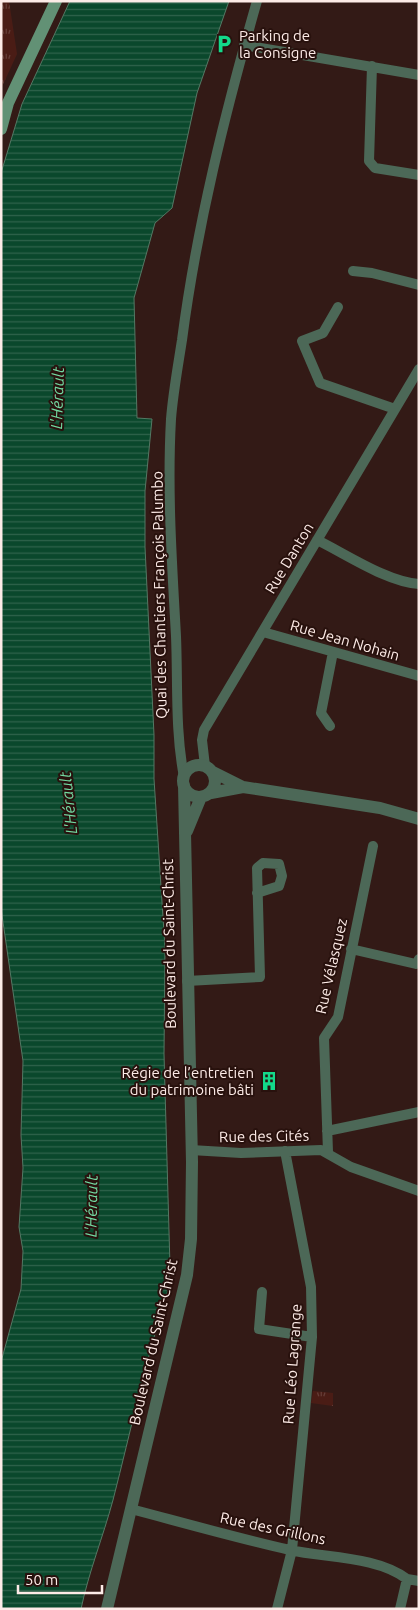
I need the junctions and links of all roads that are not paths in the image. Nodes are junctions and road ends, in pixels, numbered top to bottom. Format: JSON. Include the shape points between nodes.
{"nodes":[{"id":1,"x":56,"y":1,"type":"edge"},
{"id":2,"x":257,"y":1,"type":"edge"},
{"id":3,"x":244,"y":45,"type":"junction"},
{"id":4,"x":372,"y":66,"type":"junction"},
{"id":5,"x":419,"y":75,"type":"edge"},
{"id":6,"x":1,"y":129,"type":"edge"},
{"id":7,"x":419,"y":175,"type":"edge"},
{"id":8,"x":353,"y":272,"type":"dead end"},
{"id":9,"x":419,"y":285,"type":"edge"},
{"id":10,"x":338,"y":306,"type":"dead end"},
{"id":11,"x":419,"y":369,"type":"edge"},
{"id":12,"x":394,"y":409,"type":"junction"},
{"id":13,"x":317,"y":540,"type":"junction"},
{"id":14,"x":419,"y":584,"type":"edge"},
{"id":15,"x":263,"y":632,"type":"junction"},
{"id":16,"x":333,"y":652,"type":"junction"},
{"id":17,"x":419,"y":676,"type":"edge"},
{"id":18,"x":330,"y":726,"type":"dead end"},
{"id":19,"x":209,"y":769,"type":"junction"},
{"id":20,"x":184,"y":781,"type":"junction"},
{"id":21,"x":243,"y":787,"type":"junction"},
{"id":22,"x":206,"y":795,"type":"junction"},
{"id":23,"x":419,"y":819,"type":"edge"},
{"id":24,"x":184,"y":838,"type":"junction"},
{"id":25,"x":372,"y":846,"type":"dead end"},
{"id":26,"x":257,"y":893,"type":"dead end"},
{"id":27,"x":351,"y":949,"type":"junction"},
{"id":28,"x":419,"y":959,"type":"edge"},
{"id":29,"x":186,"y":981,"type":"junction"},
{"id":30,"x":419,"y":1112,"type":"edge"},
{"id":31,"x":327,"y":1132,"type":"junction"},
{"id":32,"x":191,"y":1150,"type":"junction"},
{"id":33,"x":285,"y":1151,"type":"junction"},
{"id":34,"x":328,"y":1152,"type":"junction"},
{"id":35,"x":419,"y":1190,"type":"edge"},
{"id":36,"x":262,"y":1292,"type":"dead end"},
{"id":37,"x":312,"y":1337,"type":"junction"},
{"id":38,"x":131,"y":1509,"type":"junction"},
{"id":39,"x":292,"y":1550,"type":"junction"},
{"id":40,"x":407,"y":1579,"type":"junction"},
{"id":41,"x":419,"y":1580,"type":"edge"},
{"id":42,"x":107,"y":1609,"type":"edge"},
{"id":43,"x":277,"y":1609,"type":"edge"},
{"id":44,"x":400,"y":1609,"type":"edge"}],
"edges":[{"from":1,"to":6,"type":"main road","via":[[8,103]]},
{"from":2,"to":3,"type":"street","name":"Quai des Chantiers François Palumbo"},
{"from":3,"to":4,"type":"street"},
{"from":3,"to":20,"type":"street","name":"Quai des Chantiers François Palumbo","via":[[202,217],[171,418],[170,540],[177,742]]},
{"from":4,"to":5,"type":"street"},
{"from":4,"to":7,"type":"street","via":[[369,161],[375,168]]},
{"from":8,"to":9,"type":"street","via":[[372,273]]},
{"from":10,"to":12,"type":"street","via":[[323,333],[302,341],[320,383]]},
{"from":11,"to":12,"type":"street","name":"Rue Danton"},
{"from":12,"to":13,"type":"street","name":"Rue Danton"},
{"from":13,"to":14,"type":"street","via":[[384,574]]},
{"from":13,"to":15,"type":"street","name":"Rue Danton"},
{"from":15,"to":16,"type":"street","name":"Rue Jean Nohain"},
{"from":15,"to":19,"type":"street","name":"Rue Danton","via":[[204,730],[202,740]]},
{"from":16,"to":17,"type":"street","name":"Rue Jean Nohain"},
{"from":16,"to":18,"type":"street","via":[[321,713]]},
{"from":19,"to":20,"type":"street","via":[[194,766]]},
{"from":19,"to":21,"type":"street"},
{"from":19,"to":22,"type":"street","via":[[215,784]]},
{"from":20,"to":22,"type":"street","via":[[188,793]]},
{"from":20,"to":24,"type":"street","name":"Boulevard du Saint-Christ"},
{"from":21,"to":22,"type":"street"},
{"from":21,"to":23,"type":"street","via":[[380,808]]},
{"from":22,"to":24,"type":"street","name":"Boulevard du Saint-Christ"},
{"from":24,"to":29,"type":"street","name":"Boulevard du Saint-Christ"},
{"from":25,"to":27,"type":"street","name":"Rue Vélasquez"},
{"from":26,"to":29,"type":"street","via":[[260,977]]},
{"from":27,"to":28,"type":"street","via":[[416,964]]},
{"from":27,"to":31,"type":"street","name":"Rue Vélasquez","via":[[338,1017],[324,1038]]},
{"from":29,"to":32,"type":"street","name":"Boulevard du Saint-Christ"},
{"from":30,"to":31,"type":"street"},
{"from":31,"to":34,"type":"street","name":"Rue Vélasquez"},
{"from":32,"to":33,"type":"street","name":"Rue des Cités","via":[[224,1153]]},
{"from":32,"to":38,"type":"street","name":"Boulevard du Saint-Christ","via":[[192,1209],[187,1276]]},
{"from":33,"to":34,"type":"street","name":"Rue des Cités","via":[[315,1149]]},
{"from":33,"to":37,"type":"street","name":"Rue Léo Lagrange","via":[[311,1287]]},
{"from":34,"to":35,"type":"street","name":"Rue des Cités","via":[[351,1167]]},
{"from":36,"to":37,"type":"street","via":[[258,1330]]},
{"from":37,"to":39,"type":"street","name":"Rue Léo Lagrange"},
{"from":38,"to":39,"type":"street","name":"Rue des Grillons"},
{"from":38,"to":42,"type":"street","name":"Boulevard du Saint-Christ"},
{"from":39,"to":40,"type":"street","name":"Rue des Grillons","via":[[351,1558],[400,1573]]},
{"from":39,"to":43,"type":"street","name":"Rue Léo Lagrange"},
{"from":40,"to":41,"type":"street","name":"Rue des Grillons"},
{"from":40,"to":44,"type":"street"}]}
